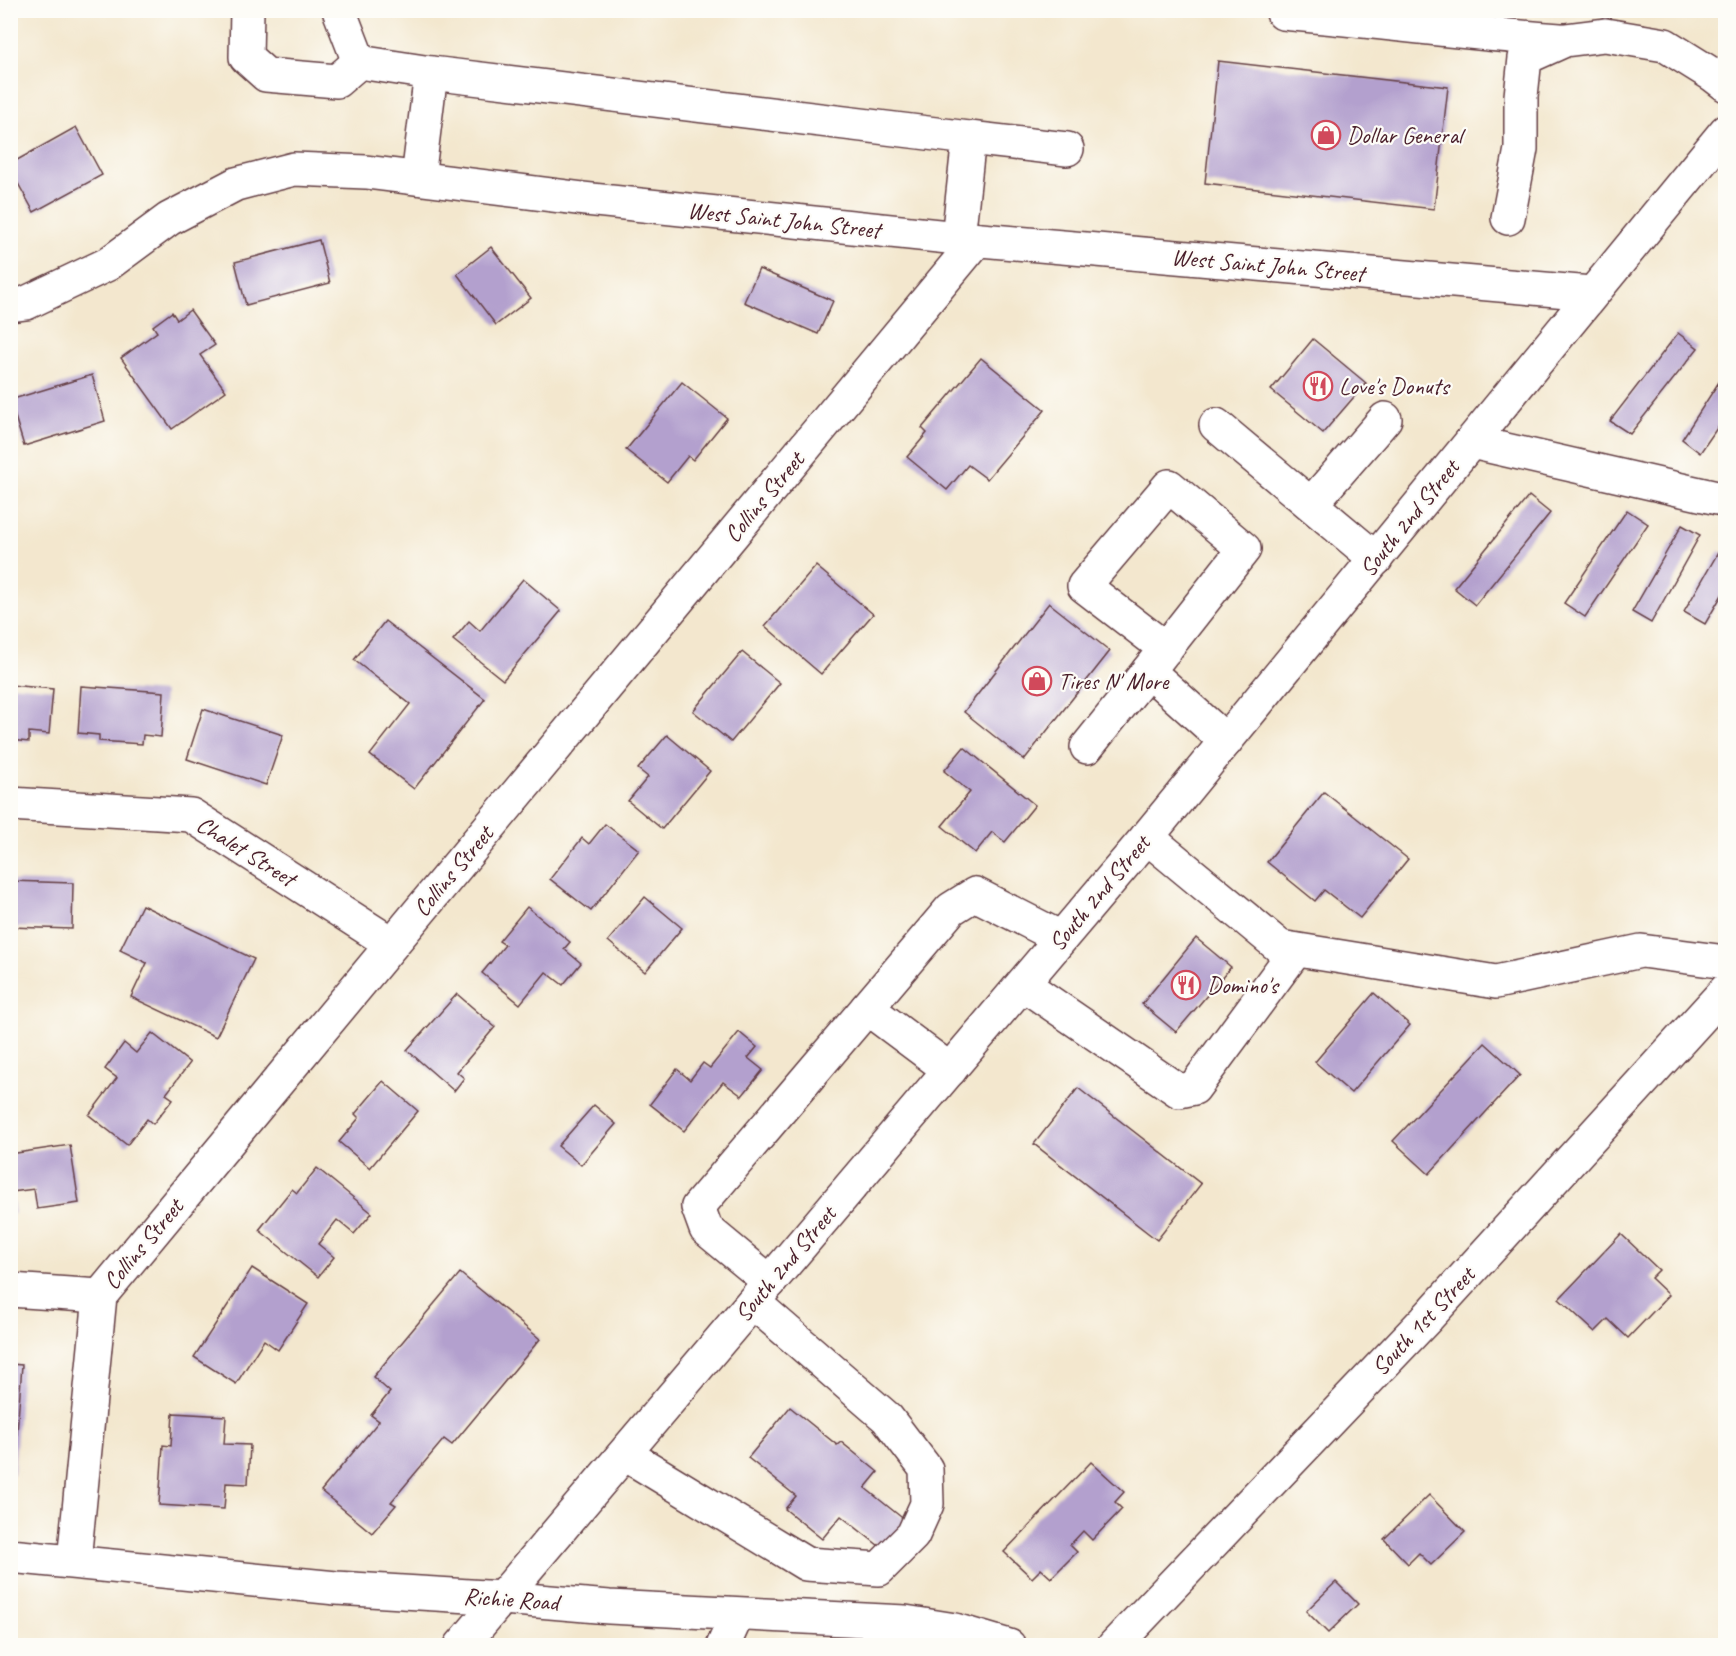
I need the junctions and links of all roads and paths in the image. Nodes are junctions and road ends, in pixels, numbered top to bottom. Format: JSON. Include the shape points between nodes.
{"nodes":[{"id":1,"x":247,"y":10,"type":"edge"},
{"id":2,"x":339,"y":10,"type":"edge"},
{"id":3,"x":1283,"y":13,"type":"dead end"},
{"id":4,"x":1565,"y":40,"type":"junction"},
{"id":5,"x":359,"y":62,"type":"junction"},
{"id":6,"x":430,"y":73,"type":"junction"},
{"id":7,"x":1725,"y":85,"type":"edge"},
{"id":8,"x":1725,"y":131,"type":"edge"},
{"id":9,"x":969,"y":138,"type":"junction"},
{"id":10,"x":1067,"y":149,"type":"dead end"},
{"id":11,"x":418,"y":178,"type":"junction"},
{"id":12,"x":1508,"y":218,"type":"dead end"},
{"id":13,"x":968,"y":239,"type":"junction"},
{"id":14,"x":1591,"y":293,"type":"junction"},
{"id":15,"x":10,"y":305,"type":"edge"},
{"id":16,"x":1385,"y":419,"type":"dead end"},
{"id":17,"x":1216,"y":424,"type":"dead end"},
{"id":18,"x":1471,"y":442,"type":"junction"},
{"id":19,"x":1725,"y":500,"type":"edge"},
{"id":20,"x":1311,"y":504,"type":"junction"},
{"id":21,"x":1376,"y":559,"type":"junction"},
{"id":22,"x":1157,"y":660,"type":"junction"},
{"id":23,"x":1226,"y":741,"type":"junction"},
{"id":24,"x":1086,"y":747,"type":"dead end"},
{"id":25,"x":10,"y":804,"type":"edge"},
{"id":26,"x":1147,"y":837,"type":"junction"},
{"id":27,"x":1061,"y":938,"type":"junction"},
{"id":28,"x":392,"y":944,"type":"junction"},
{"id":29,"x":1296,"y":950,"type":"junction"},
{"id":30,"x":1725,"y":962,"type":"edge"},
{"id":31,"x":1023,"y":984,"type":"junction"},
{"id":32,"x":1725,"y":990,"type":"edge"},
{"id":33,"x":867,"y":1008,"type":"junction"},
{"id":34,"x":950,"y":1070,"type":"junction"},
{"id":35,"x":10,"y":1290,"type":"edge"},
{"id":36,"x":762,"y":1292,"type":"junction"},
{"id":37,"x":100,"y":1296,"type":"junction"},
{"id":38,"x":625,"y":1454,"type":"junction"},
{"id":39,"x":10,"y":1556,"type":"edge"},
{"id":40,"x":74,"y":1562,"type":"junction"},
{"id":41,"x":839,"y":1566,"type":"junction"},
{"id":42,"x":503,"y":1598,"type":"junction"},
{"id":43,"x":737,"y":1615,"type":"junction"},
{"id":44,"x":841,"y":1618,"type":"junction"},
{"id":45,"x":461,"y":1646,"type":"edge"},
{"id":46,"x":723,"y":1646,"type":"edge"},
{"id":47,"x":1009,"y":1646,"type":"edge"},
{"id":48,"x":1114,"y":1646,"type":"edge"}],
"edges":[{"from":1,"to":5,"type":"street","via":[[246,57],[266,75],[337,81]]},
{"from":2,"to":5,"type":"street"},
{"from":3,"to":4,"type":"street"},
{"from":4,"to":7,"type":"street","via":[[1605,35],[1665,45]]},
{"from":4,"to":12,"type":"street","via":[[1525,58],[1521,149]]},
{"from":5,"to":6,"type":"street"},
{"from":6,"to":9,"type":"street"},
{"from":6,"to":11,"type":"street"},
{"from":8,"to":14,"type":"street","name":"South 2nd Street"},
{"from":9,"to":10,"type":"street"},
{"from":9,"to":13,"type":"street"},
{"from":11,"to":13,"type":"street","name":"West Saint John Street"},
{"from":11,"to":15,"type":"street","name":"West Saint John Street","via":[[294,169],[236,184],[169,219],[108,264],[26,303]]},
{"from":13,"to":14,"type":"street","name":"West Saint John Street"},
{"from":13,"to":28,"type":"street","name":"Collins Street"},
{"from":14,"to":18,"type":"street","name":"South 2nd Street"},
{"from":16,"to":20,"type":"street"},
{"from":17,"to":20,"type":"street"},
{"from":18,"to":19,"type":"street"},
{"from":18,"to":21,"type":"street","name":"South 2nd Street"},
{"from":20,"to":21,"type":"street"},
{"from":21,"to":23,"type":"street","name":"South 2nd Street"},
{"from":22,"to":22,"type":"street","via":[[1244,549],[1169,486],[1084,586]]},
{"from":22,"to":23,"type":"street"},
{"from":22,"to":24,"type":"street"},
{"from":23,"to":26,"type":"street","name":"South 2nd Street"},
{"from":25,"to":28,"type":"street","name":"Chalet Street","via":[[191,814]]},
{"from":26,"to":27,"type":"street","name":"South 2nd Street"},
{"from":26,"to":29,"type":"street","via":[[1280,947]]},
{"from":27,"to":31,"type":"street","name":"South 2nd Street"},
{"from":27,"to":33,"type":"street","via":[[975,894],[951,909]]},
{"from":28,"to":37,"type":"street","name":"Collins Street"},
{"from":29,"to":30,"type":"street","via":[[1496,982],[1641,951]]},
{"from":29,"to":31,"type":"street","via":[[1194,1088],[1179,1090]]},
{"from":31,"to":34,"type":"street","name":"South 2nd Street"},
{"from":32,"to":48,"type":"street","name":"South 1st Street","via":[[1428,1317]]},
{"from":33,"to":34,"type":"street"},
{"from":33,"to":36,"type":"street","via":[[698,1207],[706,1229]]},
{"from":34,"to":36,"type":"street","name":"South 2nd Street"},
{"from":35,"to":37,"type":"street"},
{"from":36,"to":38,"type":"street","name":"South 2nd Street"},
{"from":36,"to":41,"type":"street","via":[[887,1418],[926,1468],[927,1504],[914,1535],[879,1569]]},
{"from":37,"to":40,"type":"street","name":"Collins Street"},
{"from":38,"to":41,"type":"street","via":[[806,1564]]},
{"from":38,"to":42,"type":"street","name":"South 2nd Street"},
{"from":39,"to":40,"type":"street","name":"Richie Road"},
{"from":40,"to":42,"type":"street","name":"Richie Road","via":[[336,1588]]},
{"from":41,"to":44,"type":"street"},
{"from":42,"to":43,"type":"street","name":"Richie Road"},
{"from":42,"to":45,"type":"street","name":"South 2nd Street"},
{"from":43,"to":44,"type":"street","name":"Richie Road"},
{"from":43,"to":46,"type":"street"},
{"from":44,"to":47,"type":"street","name":"Richie Road","via":[[955,1630]]}]}
